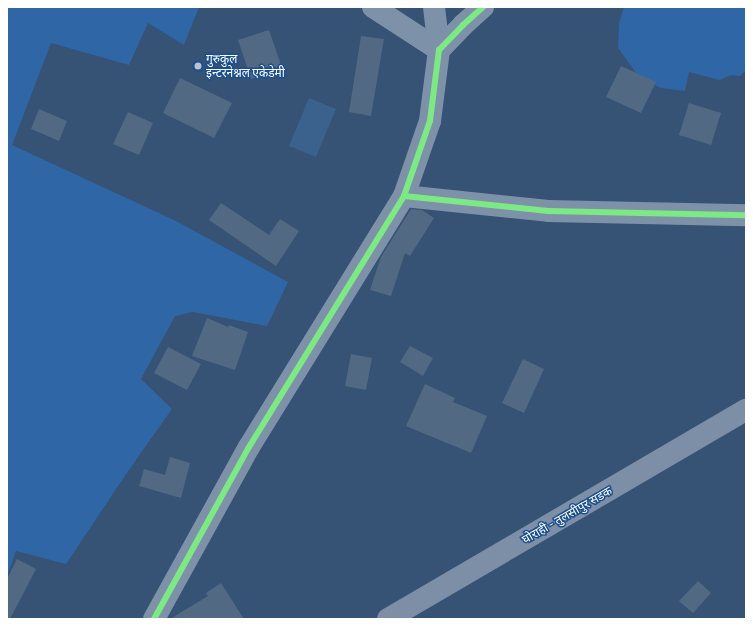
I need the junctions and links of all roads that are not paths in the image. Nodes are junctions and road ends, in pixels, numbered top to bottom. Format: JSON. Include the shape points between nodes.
{"nodes":[{"id":1,"x":373,"y":7,"type":"edge"},
{"id":2,"x":434,"y":7,"type":"edge"},
{"id":3,"x":483,"y":7,"type":"edge"},
{"id":4,"x":439,"y":50,"type":"junction"},
{"id":5,"x":404,"y":196,"type":"junction"},
{"id":6,"x":746,"y":215,"type":"edge"},
{"id":7,"x":746,"y":410,"type":"edge"},
{"id":8,"x":154,"y":619,"type":"edge"},
{"id":9,"x":388,"y":619,"type":"edge"}],
"edges":[{"from":1,"to":4,"type":"street"},
{"from":2,"to":4,"type":"street"},
{"from":3,"to":4,"type":"street"},
{"from":4,"to":5,"type":"street","via":[[430,121]]},
{"from":5,"to":6,"type":"street","via":[[548,211]]},
{"from":5,"to":8,"type":"street","via":[[249,447]]},
{"from":7,"to":9,"type":"main road","name":"घोराही - तुलसीपुर सडक"}]}
